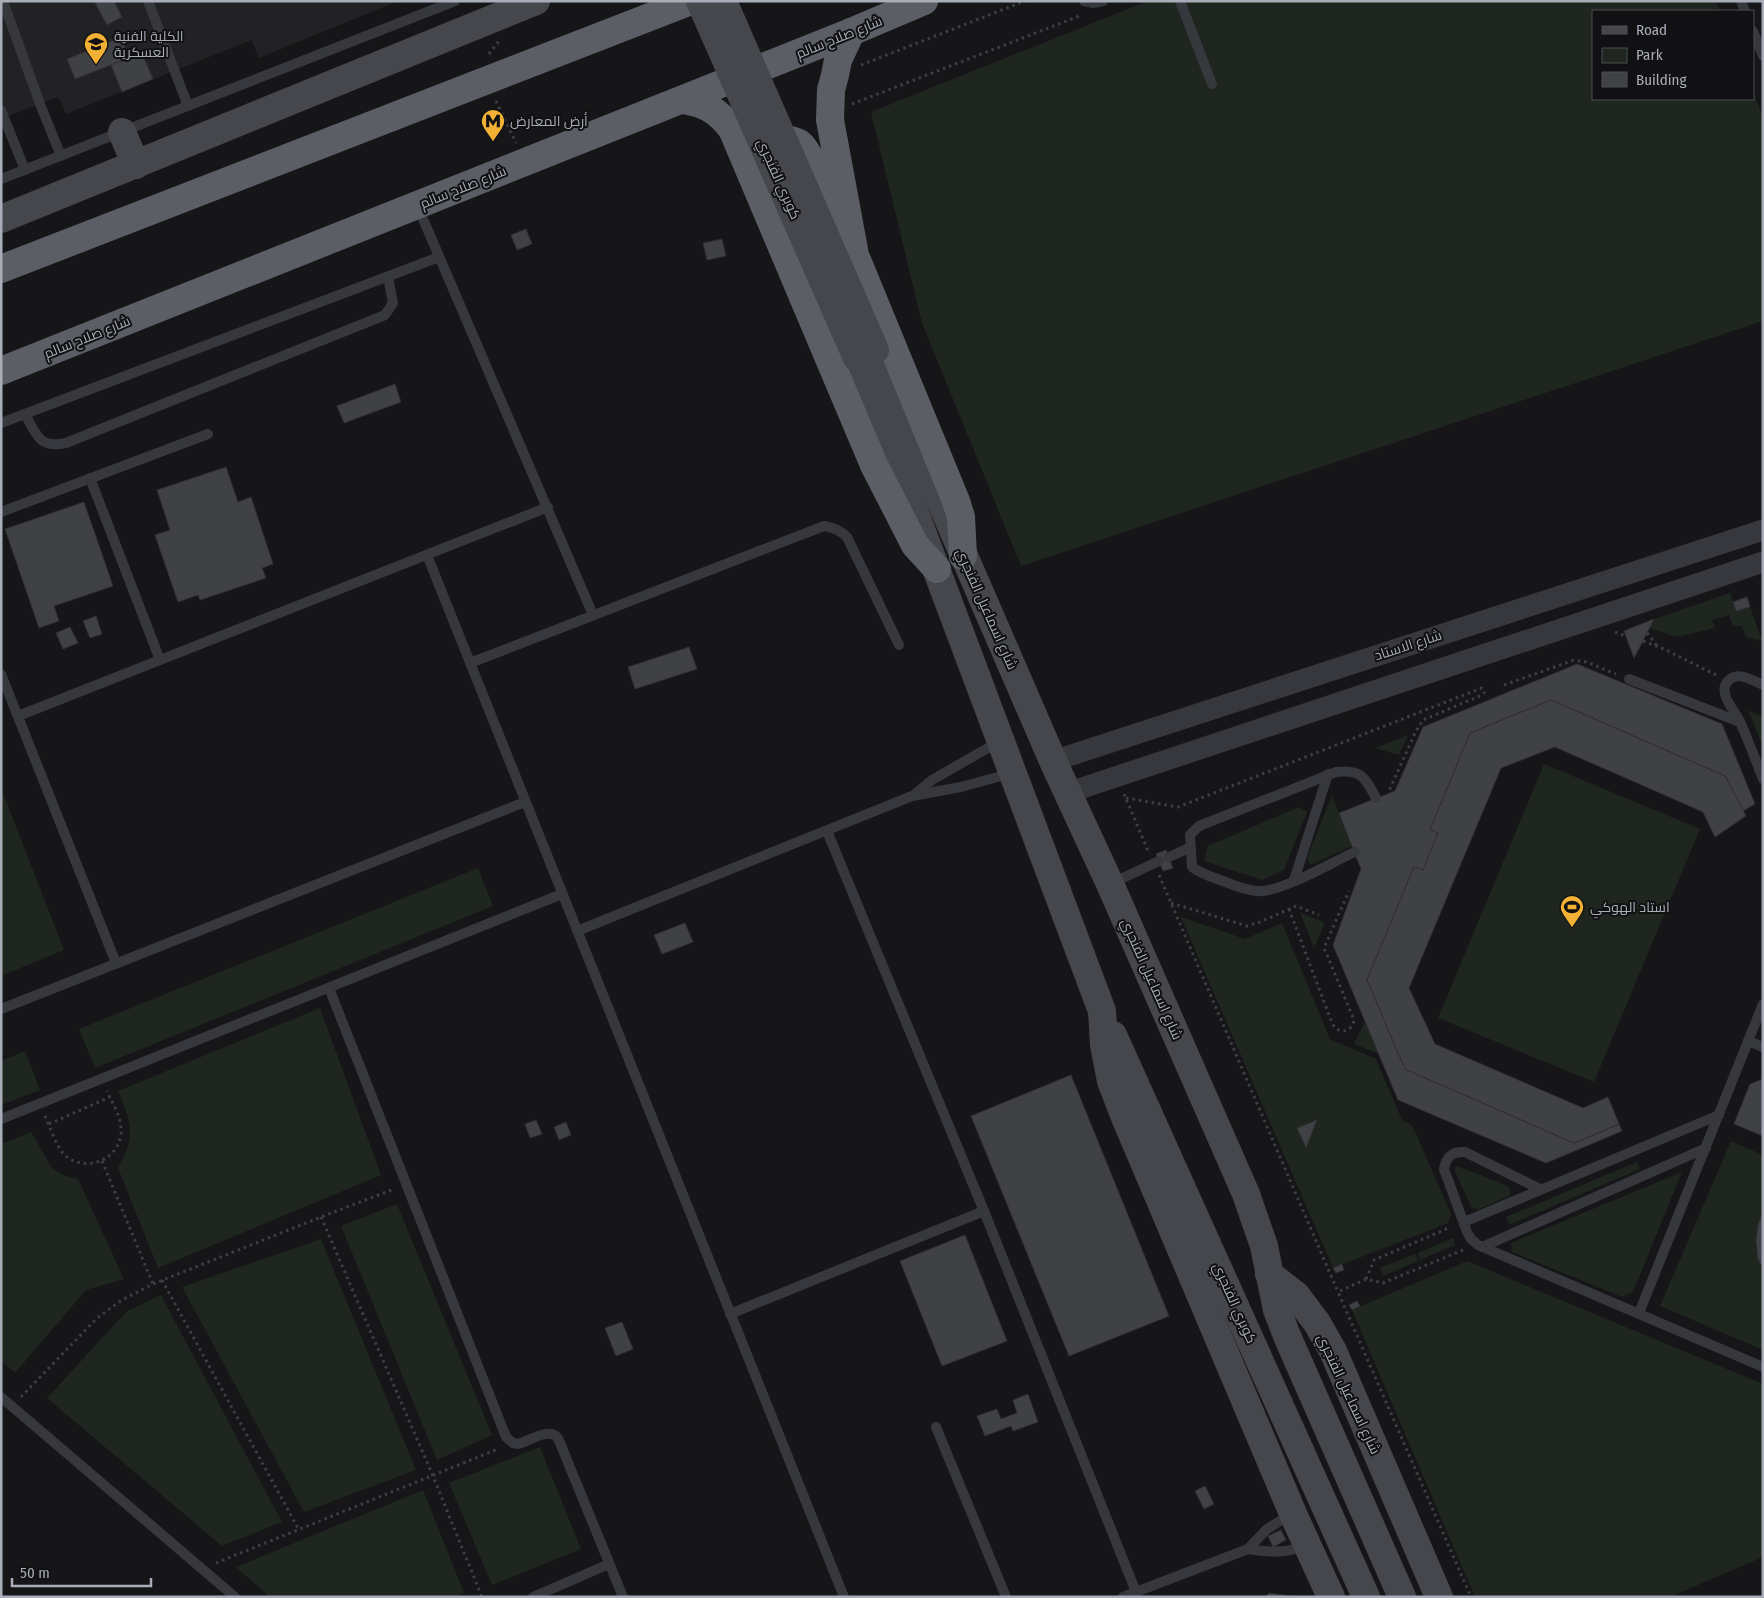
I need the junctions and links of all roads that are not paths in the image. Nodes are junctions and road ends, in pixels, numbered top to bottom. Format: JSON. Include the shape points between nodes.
{"nodes":[{"id":1,"x":4,"y":1,"type":"edge"},
{"id":2,"x":148,"y":1,"type":"edge"},
{"id":3,"x":455,"y":1,"type":"edge"},
{"id":4,"x":536,"y":1,"type":"edge"},
{"id":5,"x":691,"y":1,"type":"edge"},
{"id":6,"x":700,"y":1,"type":"edge"},
{"id":7,"x":723,"y":1,"type":"edge"},
{"id":8,"x":924,"y":1,"type":"edge"},
{"id":9,"x":1103,"y":1,"type":"edge"},
{"id":10,"x":1180,"y":1,"type":"edge"},
{"id":11,"x":1086,"y":2,"type":"edge"},
{"id":12,"x":851,"y":32,"type":"junction"},
{"id":13,"x":1754,"y":34,"type":"edge"},
{"id":14,"x":1763,"y":56,"type":"edge"},
{"id":15,"x":1212,"y":84,"type":"dead end"},
{"id":16,"x":682,"y":100,"type":"junction"},
{"id":17,"x":188,"y":106,"type":"junction"},
{"id":18,"x":1,"y":110,"type":"edge"},
{"id":19,"x":122,"y":132,"type":"junction"},
{"id":20,"x":61,"y":156,"type":"junction"},
{"id":21,"x":136,"y":165,"type":"junction"},
{"id":22,"x":749,"y":168,"type":"junction"},
{"id":23,"x":25,"y":170,"type":"junction"},
{"id":24,"x":1,"y":179,"type":"edge"},
{"id":25,"x":417,"y":205,"type":"junction"},
{"id":26,"x":1,"y":220,"type":"edge"},
{"id":27,"x":854,"y":255,"type":"junction"},
{"id":28,"x":439,"y":257,"type":"junction"},
{"id":29,"x":1,"y":269,"type":"edge"},
{"id":30,"x":388,"y":276,"type":"junction"},
{"id":31,"x":866,"y":354,"type":"junction"},
{"id":32,"x":1,"y":370,"type":"edge"},
{"id":33,"x":25,"y":414,"type":"junction"},
{"id":34,"x":1,"y":423,"type":"edge"},
{"id":35,"x":208,"y":434,"type":"dead end"},
{"id":36,"x":90,"y":478,"type":"junction"},
{"id":37,"x":548,"y":508,"type":"junction"},
{"id":38,"x":1,"y":512,"type":"edge"},
{"id":39,"x":1763,"y":530,"type":"edge"},
{"id":40,"x":427,"y":555,"type":"junction"},
{"id":41,"x":963,"y":556,"type":"junction"},
{"id":42,"x":1763,"y":562,"type":"edge"},
{"id":43,"x":937,"y":569,"type":"junction"},
{"id":44,"x":593,"y":615,"type":"junction"},
{"id":45,"x":899,"y":645,"type":"dead end"},
{"id":46,"x":160,"y":660,"type":"junction"},
{"id":47,"x":470,"y":663,"type":"junction"},
{"id":48,"x":1,"y":674,"type":"edge"},
{"id":49,"x":1629,"y":680,"type":"road end"},
{"id":50,"x":1763,"y":685,"type":"edge"},
{"id":51,"x":18,"y":716,"type":"junction"},
{"id":52,"x":1740,"y":722,"type":"junction"},
{"id":53,"x":1000,"y":741,"type":"junction"},
{"id":54,"x":1053,"y":761,"type":"junction"},
{"id":55,"x":1012,"y":773,"type":"junction"},
{"id":56,"x":1328,"y":774,"type":"junction"},
{"id":57,"x":1763,"y":779,"type":"edge"},
{"id":58,"x":1067,"y":793,"type":"junction"},
{"id":59,"x":912,"y":796,"type":"junction"},
{"id":60,"x":1376,"y":798,"type":"dead end"},
{"id":61,"x":525,"y":802,"type":"junction"},
{"id":62,"x":826,"y":831,"type":"junction"},
{"id":63,"x":1190,"y":848,"type":"junction"},
{"id":64,"x":1355,"y":852,"type":"dead end"},
{"id":65,"x":1294,"y":880,"type":"junction"},
{"id":66,"x":1110,"y":884,"type":"junction"},
{"id":67,"x":562,"y":894,"type":"junction"},
{"id":68,"x":577,"y":931,"type":"junction"},
{"id":69,"x":116,"y":963,"type":"junction"},
{"id":70,"x":329,"y":988,"type":"junction"},
{"id":71,"x":1763,"y":1004,"type":"edge"},
{"id":72,"x":1,"y":1009,"type":"edge"},
{"id":73,"x":1102,"y":1011,"type":"junction"},
{"id":74,"x":1748,"y":1041,"type":"junction"},
{"id":75,"x":1763,"y":1047,"type":"edge"},
{"id":76,"x":1719,"y":1115,"type":"junction"},
{"id":77,"x":1,"y":1120,"type":"edge"},
{"id":78,"x":1706,"y":1148,"type":"junction"},
{"id":79,"x":1540,"y":1189,"type":"junction"},
{"id":80,"x":984,"y":1211,"type":"junction"},
{"id":81,"x":1464,"y":1222,"type":"junction"},
{"id":82,"x":1482,"y":1247,"type":"junction"},
{"id":83,"x":1269,"y":1274,"type":"junction"},
{"id":84,"x":1639,"y":1313,"type":"junction"},
{"id":85,"x":730,"y":1314,"type":"junction"},
{"id":86,"x":1763,"y":1367,"type":"edge"},
{"id":87,"x":1,"y":1397,"type":"edge"},
{"id":88,"x":936,"y":1427,"type":"dead end"},
{"id":89,"x":1294,"y":1516,"type":"junction"},
{"id":90,"x":1306,"y":1545,"type":"junction"},
{"id":91,"x":1248,"y":1549,"type":"junction"},
{"id":92,"x":609,"y":1564,"type":"junction"},
{"id":93,"x":1137,"y":1594,"type":"edge"},
{"id":94,"x":235,"y":1597,"type":"edge"},
{"id":95,"x":534,"y":1597,"type":"edge"},
{"id":96,"x":623,"y":1597,"type":"edge"},
{"id":97,"x":844,"y":1597,"type":"edge"},
{"id":98,"x":1006,"y":1597,"type":"edge"},
{"id":99,"x":1122,"y":1597,"type":"edge"},
{"id":100,"x":1331,"y":1597,"type":"edge"},
{"id":101,"x":1366,"y":1597,"type":"edge"},
{"id":102,"x":1402,"y":1597,"type":"edge"},
{"id":103,"x":1439,"y":1597,"type":"edge"}],
"edges":[{"from":1,"to":20,"type":"lane"},
{"from":2,"to":17,"type":"lane"},
{"from":3,"to":17,"type":"lane"},
{"from":4,"to":21,"type":"main road"},
{"from":5,"to":29,"type":"highway"},
{"from":6,"to":31,"type":"main road","name":"كوبري الفنجري","bridge":true},
{"from":7,"to":31,"type":"main road","name":"كوبري الفنجري","bridge":true},
{"from":8,"to":12,"type":"highway","name":"شارع صلاح سالم"},
{"from":9,"to":11,"type":"lane"},
{"from":10,"to":15,"type":"lane"},
{"from":12,"to":16,"type":"highway","name":"شارع صلاح سالم"},
{"from":12,"to":27,"type":"highway","via":[[834,75],[830,113]]},
{"from":13,"to":14,"type":"lane"},
{"from":16,"to":22,"type":"highway","via":[[697,102],[723,117],[732,129]]},
{"from":16,"to":25,"type":"highway","name":"شارع صلاح سالم"},
{"from":17,"to":19,"type":"lane"},
{"from":18,"to":23,"type":"lane"},
{"from":19,"to":20,"type":"lane"},
{"from":19,"to":21,"type":"main road"},
{"from":20,"to":23,"type":"lane"},
{"from":21,"to":26,"type":"main road"},
{"from":22,"to":27,"type":"highway","via":[[755,148],[770,141],[789,139],[800,144],[814,166]]},
{"from":22,"to":43,"type":"highway","via":[[874,465],[915,545]]},
{"from":23,"to":24,"type":"lane"},
{"from":25,"to":28,"type":"lane"},
{"from":25,"to":32,"type":"highway","name":"شارع صلاح سالم"},
{"from":27,"to":41,"type":"highway","via":[[956,501],[961,517]]},
{"from":28,"to":30,"type":"lane"},
{"from":28,"to":37,"type":"lane"},
{"from":30,"to":33,"type":"lane"},
{"from":30,"to":33,"type":"lane","via":[[393,303],[385,315],[66,443],[48,444],[40,440]]},
{"from":31,"to":41,"type":"main road","name":"شارع اسماعيل الفنجري"},
{"from":31,"to":43,"type":"main road"},
{"from":33,"to":34,"type":"lane"},
{"from":35,"to":36,"type":"lane"},
{"from":36,"to":38,"type":"lane"},
{"from":36,"to":46,"type":"lane"},
{"from":37,"to":40,"type":"lane"},
{"from":37,"to":44,"type":"lane"},
{"from":39,"to":54,"type":"street","name":"شارع الاستاد"},
{"from":40,"to":46,"type":"lane"},
{"from":40,"to":47,"type":"lane"},
{"from":41,"to":54,"type":"main road","name":"شارع اسماعيل الفنجري"},
{"from":42,"to":58,"type":"street"},
{"from":43,"to":53,"type":"main road"},
{"from":44,"to":45,"type":"lane","via":[[824,526],[841,531],[847,537]]},
{"from":44,"to":47,"type":"lane"},
{"from":46,"to":51,"type":"lane"},
{"from":47,"to":61,"type":"lane"},
{"from":48,"to":51,"type":"lane"},
{"from":49,"to":52,"type":"lane"},
{"from":50,"to":52,"type":"lane","via":[[1740,676],[1728,680],[1726,698]]},
{"from":51,"to":69,"type":"lane"},
{"from":52,"to":57,"type":"lane"},
{"from":53,"to":55,"type":"main road"},
{"from":53,"to":59,"type":"lane","via":[[932,780]]},
{"from":54,"to":58,"type":"main road","name":"شارع اسماعيل الفنجري"},
{"from":55,"to":59,"type":"lane"},
{"from":55,"to":73,"type":"main road"},
{"from":56,"to":60,"type":"lane","via":[[1345,771],[1360,774]]},
{"from":56,"to":63,"type":"lane","via":[[1198,826],[1190,835]]},
{"from":56,"to":65,"type":"lane"},
{"from":58,"to":66,"type":"main road","name":"شارع اسماعيل الفنجري"},
{"from":59,"to":62,"type":"lane"},
{"from":61,"to":67,"type":"lane"},
{"from":61,"to":69,"type":"lane"},
{"from":62,"to":68,"type":"lane"},
{"from":62,"to":80,"type":"lane"},
{"from":63,"to":65,"type":"lane","via":[[1190,862],[1196,870],[1246,889],[1264,891]]},
{"from":63,"to":66,"type":"lane"},
{"from":64,"to":65,"type":"lane"},
{"from":66,"to":83,"type":"main road","name":"شارع اسماعيل الفنجري","via":[[1246,1194],[1264,1246]]},
{"from":67,"to":68,"type":"lane"},
{"from":67,"to":70,"type":"lane"},
{"from":68,"to":85,"type":"lane"},
{"from":69,"to":72,"type":"lane"},
{"from":70,"to":77,"type":"lane"},
{"from":70,"to":92,"type":"lane","via":[[506,1437],[513,1443],[522,1443],[547,1433],[558,1438]]},
{"from":71,"to":74,"type":"lane"},
{"from":73,"to":89,"type":"main road","via":[[1111,1081]]},
{"from":73,"to":101,"type":"main road","name":"كوبري الفنجري"},
{"from":74,"to":75,"type":"lane"},
{"from":74,"to":76,"type":"lane"},
{"from":76,"to":78,"type":"lane"},
{"from":76,"to":79,"type":"lane"},
{"from":78,"to":82,"type":"lane"},
{"from":78,"to":84,"type":"lane"},
{"from":79,"to":81,"type":"lane"},
{"from":79,"to":81,"type":"lane","via":[[1465,1152],[1450,1155],[1444,1169]]},
{"from":80,"to":85,"type":"lane"},
{"from":80,"to":93,"type":"lane"},
{"from":81,"to":82,"type":"lane","via":[[1471,1239]]},
{"from":82,"to":84,"type":"lane"},
{"from":83,"to":102,"type":"main road","via":[[1287,1336]]},
{"from":83,"to":103,"type":"main road","name":"شارع اسماعيل الفنجري","via":[[1296,1295],[1333,1351]]},
{"from":84,"to":86,"type":"lane"},
{"from":85,"to":97,"type":"lane"},
{"from":87,"to":94,"type":"lane"},
{"from":88,"to":98,"type":"lane"},
{"from":89,"to":90,"type":"main road"},
{"from":89,"to":91,"type":"lane","via":[[1267,1529]]},
{"from":90,"to":91,"type":"lane","via":[[1294,1551]]},
{"from":90,"to":100,"type":"main road"},
{"from":91,"to":93,"type":"lane"},
{"from":92,"to":95,"type":"lane"},
{"from":92,"to":96,"type":"lane"},
{"from":93,"to":99,"type":"lane"}]}
